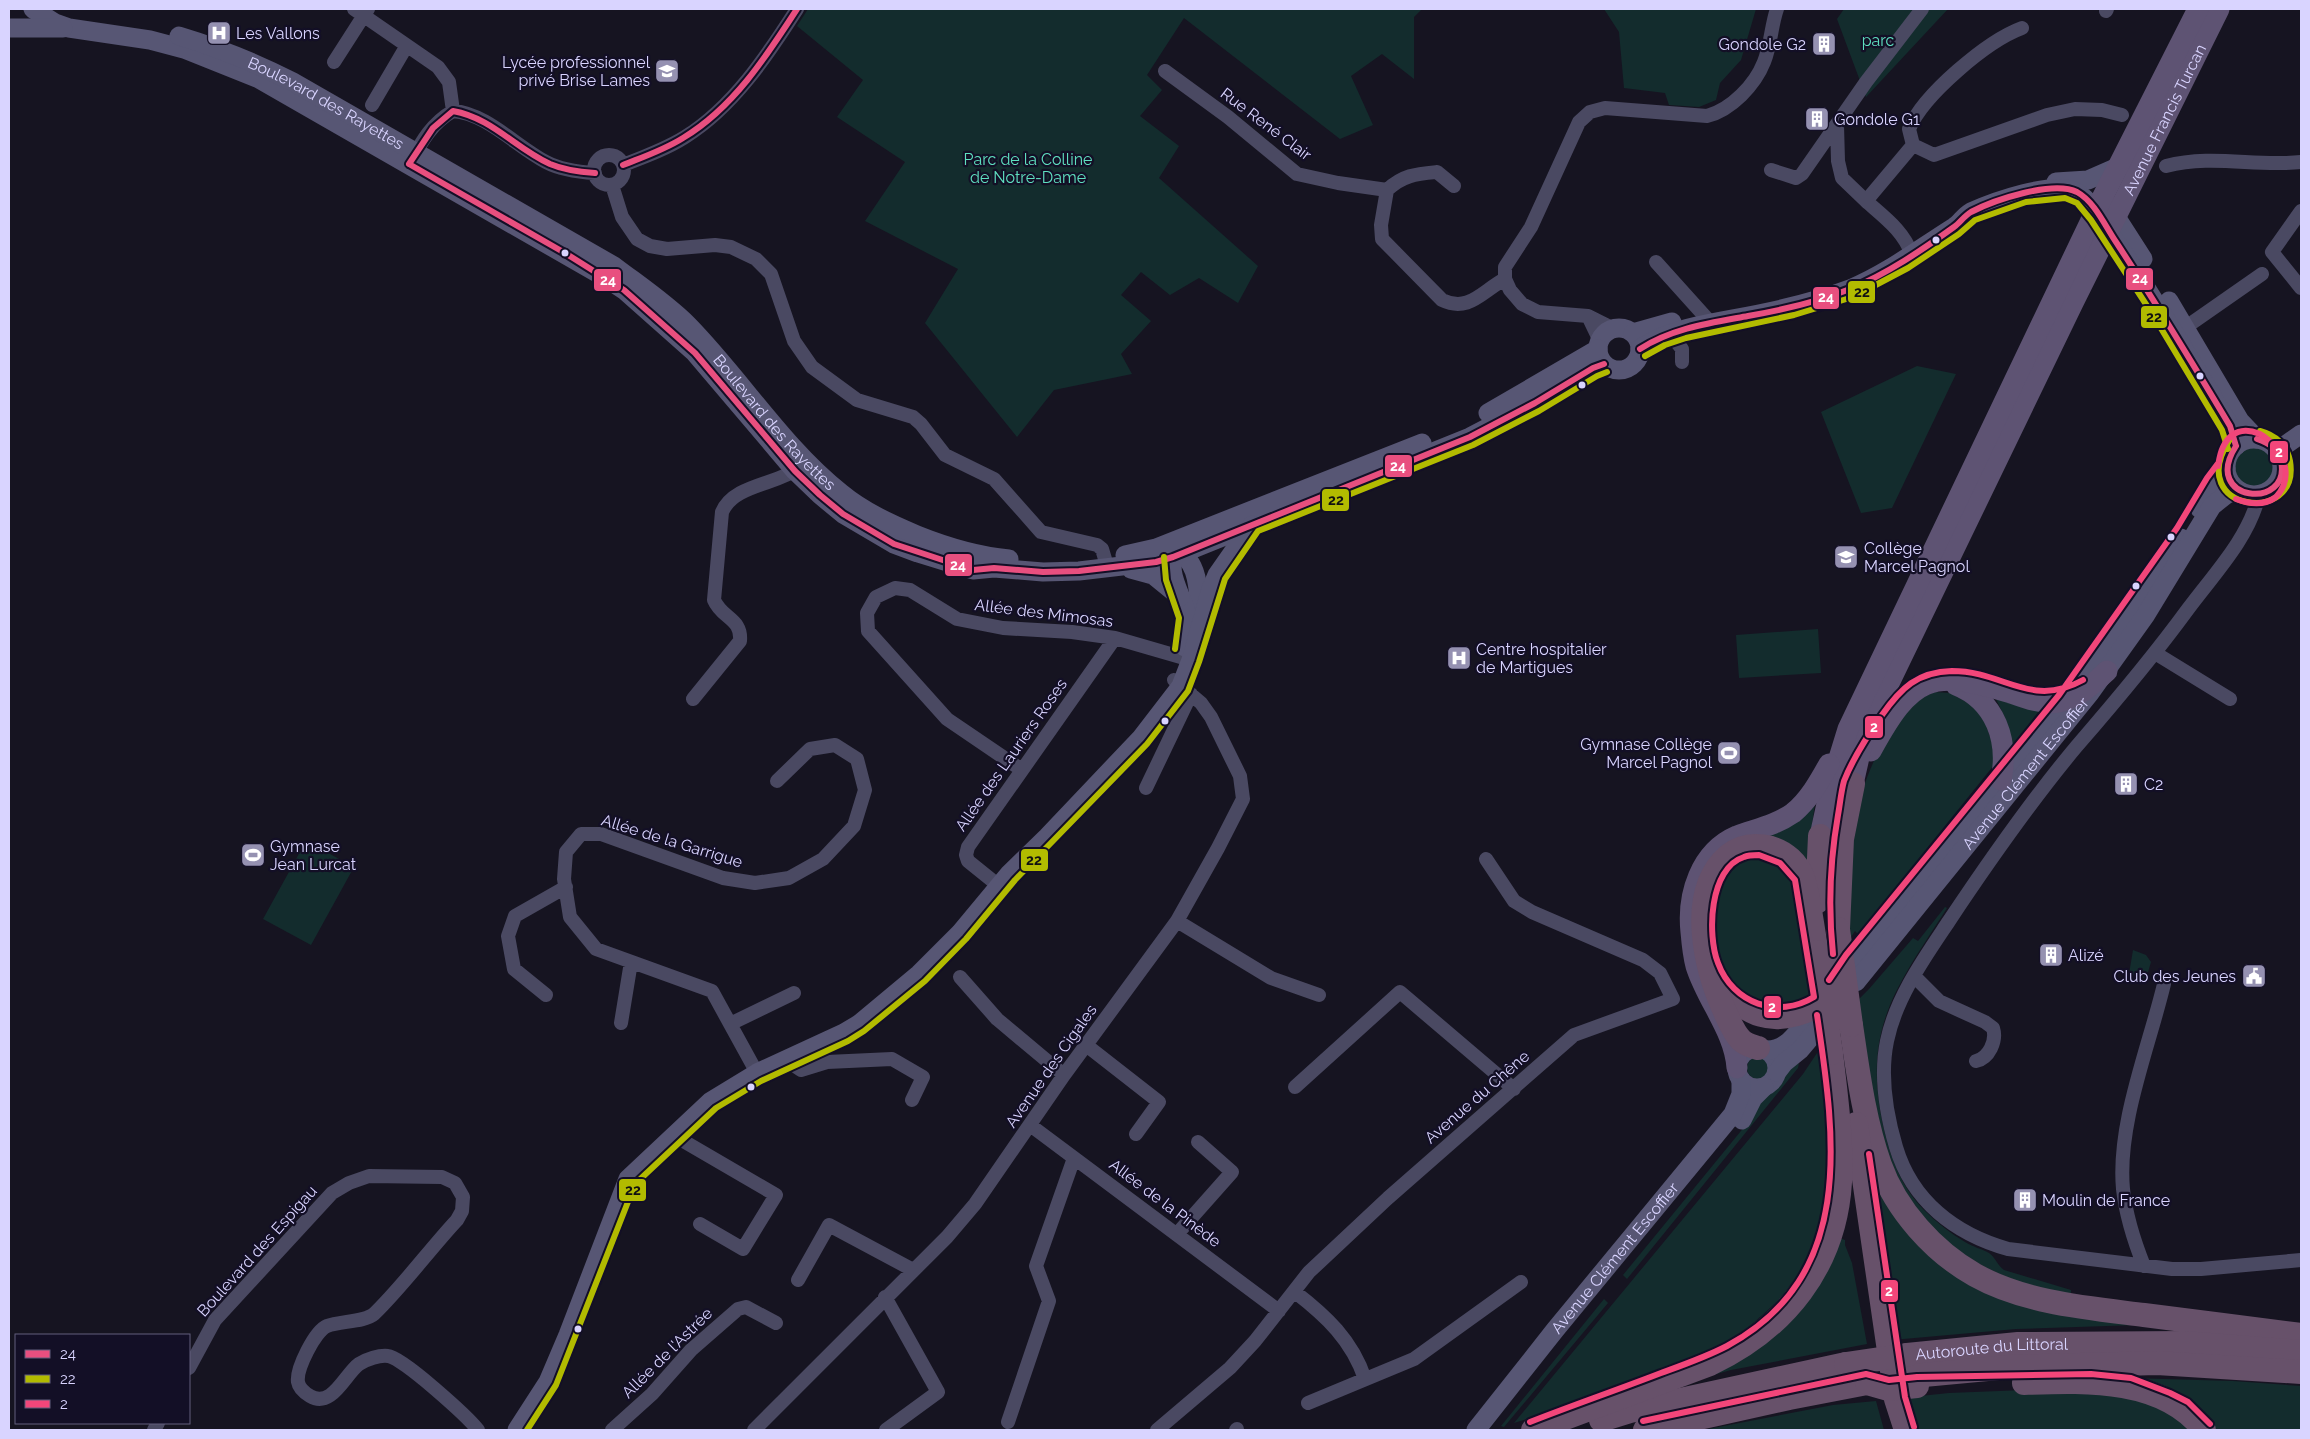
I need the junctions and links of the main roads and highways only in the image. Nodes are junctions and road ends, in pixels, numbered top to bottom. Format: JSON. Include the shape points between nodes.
{"nodes":[{"id":1,"x":25,"y":9,"type":"edge"},
{"id":2,"x":33,"y":9,"type":"edge"},
{"id":3,"x":44,"y":9,"type":"edge"},
{"id":4,"x":54,"y":9,"type":"edge"},
{"id":5,"x":2198,"y":9,"type":"edge"},
{"id":6,"x":2218,"y":9,"type":"edge"},
{"id":7,"x":126,"y":25,"type":"junction"},
{"id":8,"x":11,"y":27,"type":"edge"},
{"id":9,"x":69,"y":28,"type":"junction"},
{"id":10,"x":2148,"y":108,"type":"junction"},
{"id":11,"x":413,"y":158,"type":"junction"},
{"id":12,"x":2120,"y":166,"type":"junction"},
{"id":13,"x":2088,"y":180,"type":"junction"},
{"id":14,"x":2110,"y":220,"type":"junction"},
{"id":15,"x":1957,"y":225,"type":"junction"},
{"id":16,"x":1910,"y":249,"type":"junction"},
{"id":17,"x":2063,"y":294,"type":"junction"},
{"id":18,"x":1706,"y":318,"type":"junction"},
{"id":19,"x":1636,"y":341,"type":"junction"},
{"id":20,"x":1604,"y":346,"type":"junction"},
{"id":21,"x":2301,"y":434,"type":"edge"},
{"id":22,"x":2257,"y":439,"type":"junction"},
{"id":23,"x":2236,"y":446,"type":"junction"},
{"id":24,"x":2277,"y":451,"type":"junction"},
{"id":25,"x":801,"y":467,"type":"junction"},
{"id":26,"x":2226,"y":468,"type":"junction"},
{"id":27,"x":2239,"y":491,"type":"junction"},
{"id":28,"x":1245,"y":520,"type":"junction"},
{"id":29,"x":1174,"y":551,"type":"junction"},
{"id":30,"x":973,"y":570,"type":"junction"},
{"id":31,"x":1942,"y":575,"type":"junction"},
{"id":32,"x":1181,"y":598,"type":"junction"},
{"id":33,"x":1201,"y":623,"type":"junction"},
{"id":34,"x":1187,"y":658,"type":"junction"},
{"id":35,"x":2107,"y":671,"type":"junction"},
{"id":36,"x":1944,"y":681,"type":"junction"},
{"id":37,"x":2066,"y":700,"type":"junction"},
{"id":38,"x":1848,"y":729,"type":"junction"},
{"id":39,"x":2001,"y":780,"type":"junction"},
{"id":40,"x":1853,"y":784,"type":"junction"},
{"id":41,"x":1820,"y":836,"type":"joint"},
{"id":42,"x":1817,"y":952,"type":"junction"},
{"id":43,"x":1854,"y":962,"type":"dead end"},
{"id":44,"x":1710,"y":968,"type":"junction"},
{"id":45,"x":1856,"y":982,"type":"dead end"},
{"id":46,"x":1814,"y":1017,"type":"junction"},
{"id":47,"x":1851,"y":1025,"type":"junction"},
{"id":48,"x":1762,"y":1049,"type":"junction"},
{"id":49,"x":1832,"y":1064,"type":"junction"},
{"id":50,"x":1777,"y":1072,"type":"junction"},
{"id":51,"x":1739,"y":1074,"type":"junction"},
{"id":52,"x":1764,"y":1087,"type":"junction"},
{"id":53,"x":2301,"y":1334,"type":"edge"},
{"id":54,"x":2301,"y":1352,"type":"edge"},
{"id":55,"x":1912,"y":1372,"type":"junction"},
{"id":56,"x":2301,"y":1372,"type":"edge"},
{"id":57,"x":1853,"y":1378,"type":"junction"},
{"id":58,"x":517,"y":1430,"type":"edge"},
{"id":59,"x":1476,"y":1430,"type":"edge"},
{"id":60,"x":1491,"y":1430,"type":"edge"},
{"id":61,"x":1533,"y":1430,"type":"edge"},
{"id":62,"x":1572,"y":1430,"type":"edge"},
{"id":63,"x":1645,"y":1430,"type":"edge"},
{"id":64,"x":1894,"y":1430,"type":"edge"},
{"id":65,"x":1906,"y":1430,"type":"edge"},
{"id":66,"x":2204,"y":1430,"type":"edge"}],
"edges":[{"from":1,"to":8,"type":"main road"},
{"from":2,"to":9,"type":"main road","name":"Boulevard des Rayettes"},
{"from":3,"to":7,"type":"main road","via":[[92,27]]},
{"from":4,"to":7,"type":"main road","name":"Boulevard des Rayettes","via":[[73,17]]},
{"from":5,"to":10,"type":"main road","name":"Avenue Francis Turcan"},
{"from":6,"to":14,"type":"main road","name":"Avenue Francis Turcan"},
{"from":7,"to":11,"type":"main road","name":"Boulevard des Rayettes","via":[[173,34],[260,65]]},
{"from":8,"to":9,"type":"main road"},
{"from":9,"to":11,"type":"main road","name":"Boulevard des Rayettes","via":[[150,40],[184,50],[259,79]]},
{"from":10,"to":12,"type":"main road","name":"Avenue Francis Turcan"},
{"from":10,"to":14,"type":"main road","via":[[2150,113]]},
{"from":11,"to":25,"type":"main road","name":"Boulevard des Rayettes","via":[[624,290],[695,354]]},
{"from":12,"to":13,"type":"main road"},
{"from":12,"to":14,"type":"main road","name":"Avenue Francis Turcan"},
{"from":13,"to":14,"type":"main road"},
{"from":13,"to":16,"type":"main road","via":[[2035,185],[1957,211]]},
{"from":14,"to":15,"type":"main road","via":[[2076,192],[2054,189],[1995,202],[1968,214]]},
{"from":14,"to":17,"type":"main road","name":"Avenue Francis Turcan"},
{"from":14,"to":17,"type":"main road"},
{"from":14,"to":22,"type":"main road","via":[[2191,320],[2240,421]]},
{"from":14,"to":23,"type":"main road","via":[[2230,426]]},
{"from":14,"to":31,"type":"main road","via":[[1944,551]]},
{"from":15,"to":16,"type":"main road"},
{"from":15,"to":17,"type":"main road","via":[[2039,196],[2061,198],[2071,203],[2080,213],[2081,223],[2069,251]]},
{"from":16,"to":18,"type":"main road","via":[[1885,272],[1840,292],[1808,302]]},
{"from":17,"to":31,"type":"main road"},
{"from":17,"to":38,"type":"main road"},
{"from":18,"to":19,"type":"main road"},
{"from":18,"to":19,"type":"main road","via":[[1652,340]]},
{"from":19,"to":20,"type":"main road","via":[[1626,329]]},
{"from":19,"to":20,"type":"main road","via":[[1636,362],[1625,370],[1614,370]]},
{"from":20,"to":28,"type":"main road","name":"Boulevard des Rayettes","via":[[1593,368],[1532,396],[1470,437]]},
{"from":21,"to":24,"type":"main road"},
{"from":22,"to":23,"type":"main road"},
{"from":22,"to":24,"type":"main road"},
{"from":23,"to":26,"type":"main road","via":[[2228,456]]},
{"from":24,"to":27,"type":"main road","via":[[2282,468],[2276,486],[2259,495]]},
{"from":25,"to":29,"type":"main road","name":"Boulevard des Rayettes","via":[[882,520],[970,553],[1004,559],[1081,562]]},
{"from":25,"to":30,"type":"main road","name":"Boulevard des Rayettes","via":[[843,514],[918,553]]},
{"from":26,"to":27,"type":"main road","via":[[2230,481]]},
{"from":26,"to":37,"type":"main road","name":"Avenue Clément Escoffier"},
{"from":27,"to":35,"type":"main road","name":"Avenue Clément Escoffier","via":[[2227,494],[2212,506],[2155,601]]},
{"from":28,"to":29,"type":"main road","name":"Boulevard des Rayettes"},
{"from":28,"to":33,"type":"main road","via":[[1235,546],[1217,574]]},
{"from":29,"to":30,"type":"main road","name":"Boulevard des Rayettes","via":[[1156,562],[1079,571]]},
{"from":29,"to":32,"type":"main road","via":[[1172,569]]},
{"from":29,"to":33,"type":"main road","via":[[1193,567],[1198,584]]},
{"from":30,"to":32,"type":"main road","via":[[1056,578],[1132,569],[1153,575]]},
{"from":31,"to":40,"type":"main road","via":[[1864,735]]},
{"from":32,"to":34,"type":"main road","via":[[1188,626]]},
{"from":33,"to":34,"type":"main road"},
{"from":34,"to":58,"type":"main road","via":[[1182,687],[1162,711],[1110,772],[926,967],[859,1024],[757,1073],[711,1101],[628,1179],[548,1382]]},
{"from":35,"to":37,"type":"main road","via":[[2092,685]]},
{"from":35,"to":45,"type":"main road","name":"Avenue Clément Escoffier"},
{"from":36,"to":37,"type":"main road","via":[[1975,682],[2043,701]]},
{"from":36,"to":39,"type":"main road","via":[[1979,698],[1994,717],[2004,751]]},
{"from":36,"to":40,"type":"main road","via":[[1923,685],[1908,696],[1886,725]]},
{"from":37,"to":39,"type":"main road","name":"Avenue Clément Escoffier"},
{"from":38,"to":41,"type":"main road"},
{"from":38,"to":51,"type":"main road","via":[[1820,780],[1801,806],[1778,822],[1738,836],[1720,847],[1706,862],[1695,884],[1690,925],[1696,965],[1734,1048]]},
{"from":39,"to":43,"type":"main road","name":"Avenue Clément Escoffier"},
{"from":40,"to":47,"type":"highway","bridge":true,"via":[[1842,839],[1838,929]]},
{"from":41,"to":42,"type":"highway"},
{"from":42,"to":44,"type":"highway","via":[[1803,877],[1798,868],[1776,850],[1748,846],[1724,860],[1709,885],[1704,917],[1705,947]]},
{"from":42,"to":49,"type":"highway","bridge":true},
{"from":44,"to":46,"type":"highway","via":[[1731,996],[1754,1013],[1782,1018]]},
{"from":44,"to":48,"type":"highway","via":[[1718,996],[1737,1036],[1745,1043]]},
{"from":46,"to":48,"type":"main road","via":[[1786,1044],[1776,1049]]},
{"from":46,"to":50,"type":"main road","via":[[1800,1050]]},
{"from":47,"to":53,"type":"highway","via":[[1861,1098],[1880,1166],[1912,1220],[1957,1262],[1976,1275],[2010,1290],[2054,1301]]},
{"from":47,"to":65,"type":"highway","via":[[1848,1062],[1866,1204],[1896,1399]]},
{"from":48,"to":50,"type":"main road","via":[[1775,1059]]},
{"from":48,"to":51,"type":"main road","via":[[1752,1049],[1741,1056]]},
{"from":49,"to":61,"type":"highway","via":[[1840,1164],[1836,1207],[1825,1248],[1815,1270],[1792,1304],[1767,1330],[1731,1354]]},
{"from":49,"to":64,"type":"highway","via":[[1861,1235],[1875,1342]]},
{"from":50,"to":52,"type":"main road"},
{"from":51,"to":52,"type":"main road","via":[[1752,1087]]},
{"from":51,"to":59,"type":"main road","name":"Avenue Clément Escoffier","via":[[1739,1101],[1733,1114]]},
{"from":52,"to":60,"type":"main road","name":"Avenue Clément Escoffier","via":[[1753,1098],[1742,1120]]},
{"from":54,"to":55,"type":"highway","name":"Autoroute du Littoral","via":[[2184,1343],[2028,1344]]},
{"from":55,"to":56,"type":"highway","name":"Autoroute du Littoral","via":[[2157,1364]]},
{"from":55,"to":57,"type":"highway","name":"Autoroute du Littoral","bridge":true},
{"from":55,"to":57,"type":"highway","bridge":true,"via":[[1888,1390]]},
{"from":55,"to":66,"type":"highway","via":[[2129,1387],[2184,1410]]},
{"from":57,"to":62,"type":"highway","name":"Autoroute du Littoral","via":[[1630,1411]]},
{"from":57,"to":63,"type":"highway","name":"Autoroute du Littoral"}]}
